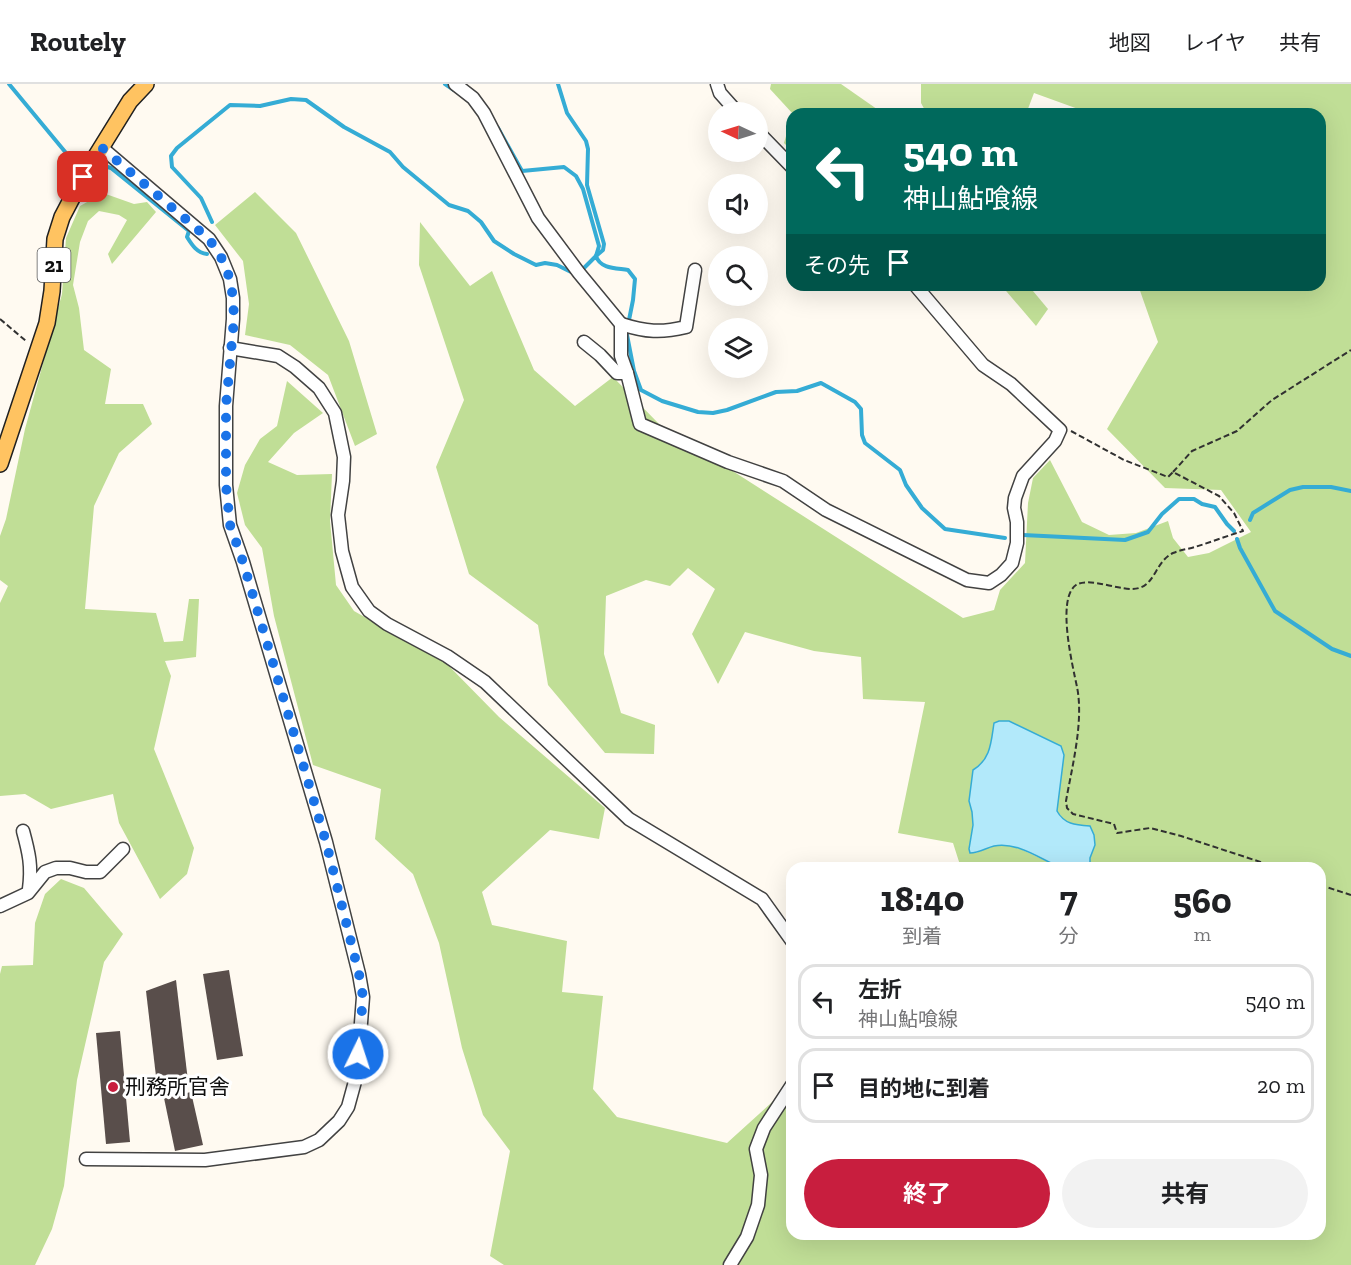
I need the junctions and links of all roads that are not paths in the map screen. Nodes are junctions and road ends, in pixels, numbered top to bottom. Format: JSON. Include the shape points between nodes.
{"nodes":[{"id":1,"x":146,"y":84,"type":"edge"},
{"id":2,"x":455,"y":84,"type":"edge"},
{"id":3,"x":717,"y":84,"type":"edge"},
{"id":4,"x":728,"y":102,"type":"edge"},
{"id":5,"x":768,"y":142,"type":"edge"},
{"id":6,"x":102,"y":148,"type":"junction"},
{"id":7,"x":786,"y":161,"type":"edge"},
{"id":8,"x":695,"y":270,"type":"dead end"},
{"id":9,"x":920,"y":291,"type":"edge"},
{"id":10,"x":626,"y":326,"type":"junction"},
{"id":11,"x":584,"y":342,"type":"dead end"},
{"id":12,"x":230,"y":348,"type":"junction"},
{"id":13,"x":627,"y":373,"type":"junction"},
{"id":14,"x":0,"y":464,"type":"edge"},
{"id":15,"x":23,"y":831,"type":"dead end"},
{"id":16,"x":123,"y":849,"type":"dead end"},
{"id":17,"x":28,"y":893,"type":"junction"},
{"id":18,"x":0,"y":906,"type":"edge"},
{"id":19,"x":786,"y":933,"type":"edge"},
{"id":20,"x":786,"y":1094,"type":"edge"},
{"id":21,"x":86,"y":1159,"type":"dead end"},
{"id":22,"x":730,"y":1265,"type":"edge"}],
"edges":[{"from":1,"to":6,"type":"main road","number":"21","via":[[130,101]]},
{"from":2,"to":10,"type":"street","via":[[484,113],[538,218],[576,270]]},
{"from":3,"to":4,"type":"street"},
{"from":5,"to":7,"type":"street"},
{"from":6,"to":12,"type":"street","via":[[214,246],[230,279],[233,298]]},
{"from":6,"to":14,"type":"main road","number":"21","via":[[62,217],[46,322]]},
{"from":8,"to":10,"type":"street","via":[[686,327],[668,332]]},
{"from":9,"to":13,"type":"street","via":[[983,365],[1011,384],[1060,430],[1023,476],[1015,498],[1017,543],[1012,563],[989,582],[967,580],[826,510],[783,481],[640,424]]},
{"from":10,"to":13,"type":"street","via":[[621,356]]},
{"from":11,"to":13,"type":"street","via":[[616,373]]},
{"from":12,"to":19,"type":"street","via":[[278,356],[319,388],[335,412],[344,457],[338,514],[342,551],[352,586],[369,611],[485,682],[629,819],[762,899]]},
{"from":12,"to":21,"type":"street","via":[[226,406],[230,525],[326,842],[359,974],[363,997],[357,1074],[348,1107],[339,1121],[319,1140],[304,1147],[205,1160]]},
{"from":15,"to":17,"type":"street","via":[[30,857]]},
{"from":16,"to":17,"type":"street","via":[[100,872],[56,868],[45,872]]},
{"from":17,"to":18,"type":"street"},
{"from":20,"to":22,"type":"street","via":[[764,1128],[756,1149],[761,1175],[758,1205],[747,1237]]}]}
